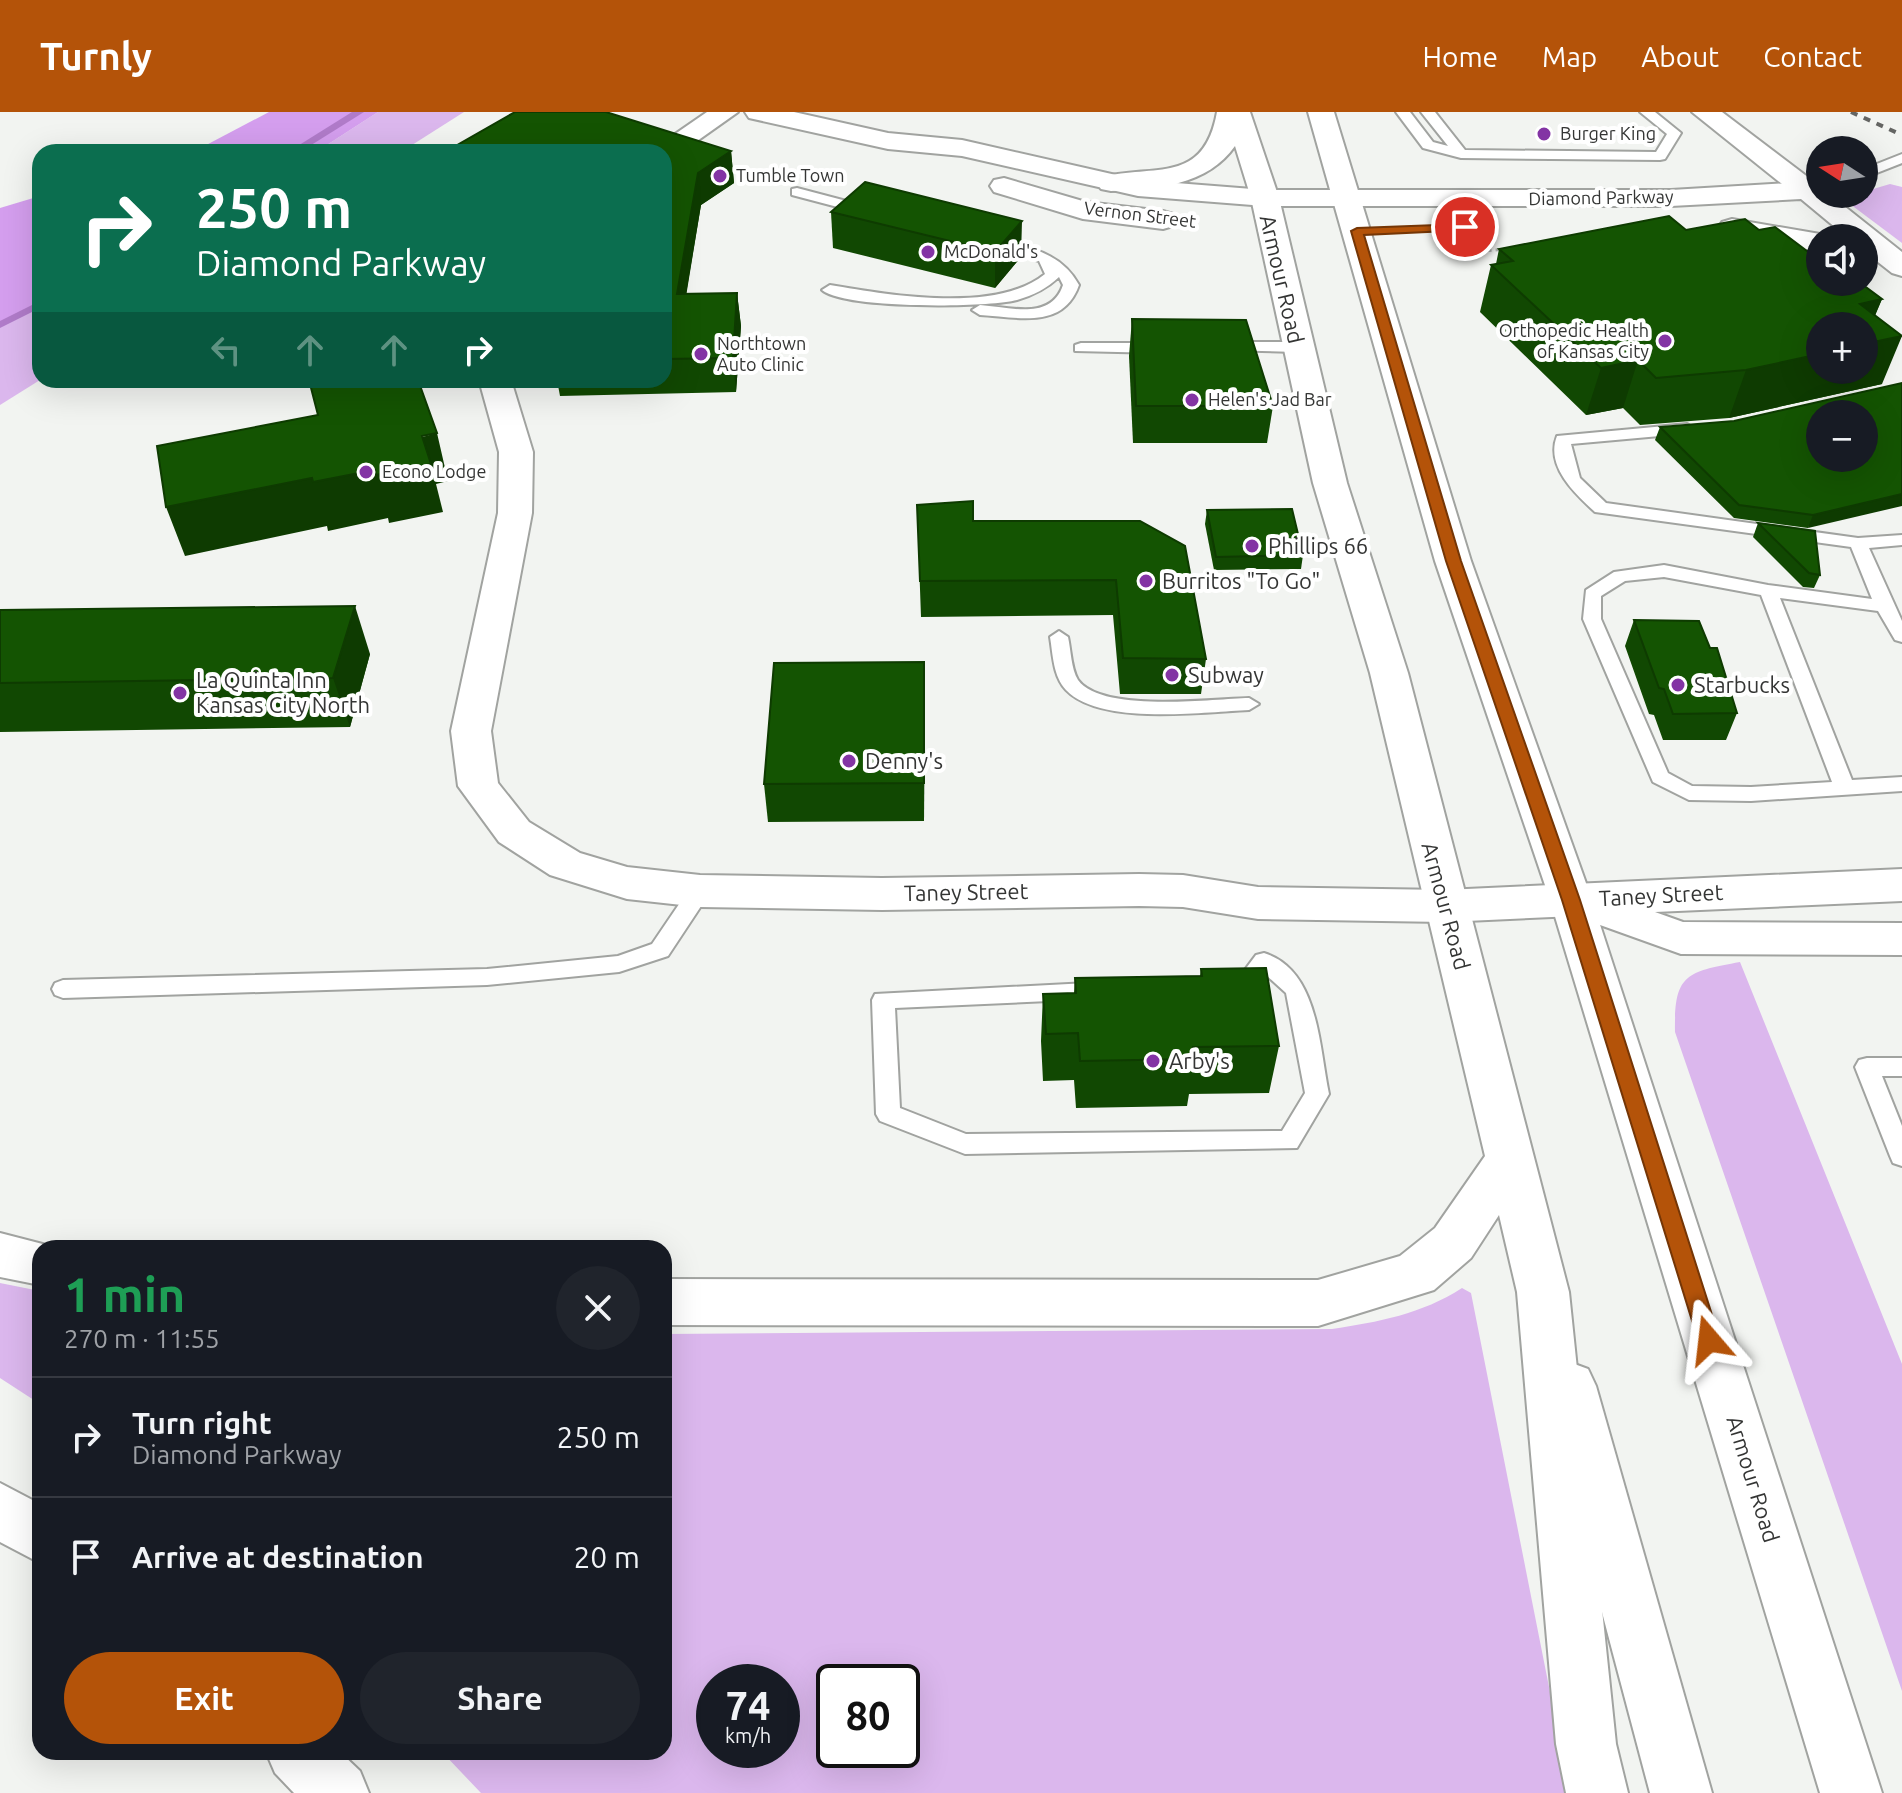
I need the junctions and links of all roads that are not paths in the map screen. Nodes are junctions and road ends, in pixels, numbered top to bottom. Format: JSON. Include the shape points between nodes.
{"nodes":[{"id":1,"x":725,"y":112,"type":"edge"},
{"id":2,"x":758,"y":112,"type":"edge"},
{"id":3,"x":1230,"y":112,"type":"edge"},
{"id":4,"x":1237,"y":112,"type":"edge"},
{"id":5,"x":1321,"y":112,"type":"edge"},
{"id":6,"x":1403,"y":112,"type":"edge"},
{"id":7,"x":1428,"y":112,"type":"edge"},
{"id":8,"x":1647,"y":112,"type":"edge"},
{"id":9,"x":1705,"y":112,"type":"edge"},
{"id":10,"x":888,"y":141,"type":"junction"},
{"id":11,"x":672,"y":146,"type":"edge"},
{"id":12,"x":1461,"y":154,"type":"junction"},
{"id":13,"x":1902,"y":158,"type":"edge"},
{"id":14,"x":1878,"y":168,"type":"edge"},
{"id":15,"x":1806,"y":182,"type":"edge"},
{"id":16,"x":1111,"y":183,"type":"junction"},
{"id":17,"x":1806,"y":189,"type":"edge"},
{"id":18,"x":797,"y":192,"type":"dead end"},
{"id":19,"x":1806,"y":195,"type":"edge"},
{"id":20,"x":1836,"y":208,"type":"edge"},
{"id":21,"x":889,"y":216,"type":"edge"},
{"id":22,"x":1268,"y":220,"type":"junction"},
{"id":23,"x":1641,"y":221,"type":"junction"},
{"id":24,"x":1198,"y":223,"type":"dead end"},
{"id":25,"x":1355,"y":223,"type":"junction"},
{"id":26,"x":1515,"y":237,"type":"road end"},
{"id":27,"x":982,"y":240,"type":"edge"},
{"id":28,"x":1806,"y":240,"type":"edge"},
{"id":29,"x":1045,"y":258,"type":"junction"},
{"id":30,"x":1878,"y":258,"type":"edge"},
{"id":31,"x":1900,"y":265,"type":"edge"},
{"id":32,"x":1205,"y":347,"type":"edge"},
{"id":33,"x":1297,"y":347,"type":"junction"},
{"id":34,"x":1081,"y":348,"type":"dead end"},
{"id":35,"x":1174,"y":348,"type":"edge"},
{"id":36,"x":497,"y":388,"type":"edge"},
{"id":37,"x":1701,"y":428,"type":"edge"},
{"id":38,"x":1902,"y":540,"type":"edge"},
{"id":39,"x":1858,"y":543,"type":"junction"},
{"id":40,"x":1768,"y":591,"type":"junction"},
{"id":41,"x":1884,"y":606,"type":"junction"},
{"id":42,"x":1902,"y":636,"type":"edge"},
{"id":43,"x":1059,"y":637,"type":"dead end"},
{"id":44,"x":1249,"y":704,"type":"dead end"},
{"id":45,"x":1902,"y":784,"type":"edge"},
{"id":46,"x":1844,"y":786,"type":"junction"},
{"id":47,"x":1902,"y":885,"type":"edge"},
{"id":48,"x":700,"y":891,"type":"junction"},
{"id":49,"x":1571,"y":900,"type":"junction"},
{"id":50,"x":1445,"y":906,"type":"junction"},
{"id":51,"x":1902,"y":939,"type":"edge"},
{"id":52,"x":1264,"y":961,"type":"joint"},
{"id":53,"x":63,"y":989,"type":"dead end"},
{"id":54,"x":1902,"y":1067,"type":"edge"},
{"id":55,"x":1902,"y":1156,"type":"edge"},
{"id":56,"x":1509,"y":1160,"type":"junction"},
{"id":57,"x":0,"y":1255,"type":"edge"},
{"id":58,"x":32,"y":1261,"type":"edge"},
{"id":59,"x":1543,"y":1292,"type":"junction"},
{"id":60,"x":672,"y":1302,"type":"edge"},
{"id":61,"x":0,"y":1510,"type":"edge"},
{"id":62,"x":32,"y":1531,"type":"edge"},
{"id":63,"x":304,"y":1760,"type":"edge"},
{"id":64,"x":338,"y":1793,"type":"edge"},
{"id":65,"x":1597,"y":1793,"type":"edge"},
{"id":66,"x":1681,"y":1793,"type":"edge"},
{"id":67,"x":1851,"y":1793,"type":"edge"}],
"edges":[{"from":1,"to":11,"type":"main road"},
{"from":2,"to":10,"type":"main road","name":"Vernon Street"},
{"from":3,"to":16,"type":"main road","via":[[1219,150],[1198,165],[1168,177]]},
{"from":4,"to":22,"type":"main road","name":"Armour Road"},
{"from":5,"to":25,"type":"main road","name":"Armour Road"},
{"from":6,"to":12,"type":"lane","via":[[1428,145]]},
{"from":7,"to":12,"type":"lane"},
{"from":8,"to":12,"type":"lane","via":[[1674,133],[1660,156]]},
{"from":9,"to":15,"type":"main road"},
{"from":10,"to":16,"type":"main road","name":"Vernon Street","via":[[962,148]]},
{"from":10,"to":24,"type":"main road","name":"Vernon Street","via":[[911,159],[1083,210]]},
{"from":13,"to":14,"type":"lane"},
{"from":16,"to":22,"type":"main road","name":"Vernon Street"},
{"from":17,"to":25,"type":"main road","name":"Diamond Parkway"},
{"from":18,"to":21,"type":"lane"},
{"from":19,"to":23,"type":"main road","name":"Diamond Parkway","via":[[1794,206]]},
{"from":20,"to":31,"type":"main road"},
{"from":22,"to":25,"type":"main road","name":"Vernon Street"},
{"from":22,"to":33,"type":"main road","name":"Armour Road"},
{"from":23,"to":26,"type":"main road","name":"Diamond Parkway"},
{"from":23,"to":28,"type":"main road","via":[[1744,229]]},
{"from":25,"to":49,"type":"main road","name":"Armour Road","via":[[1453,561]]},
{"from":27,"to":29,"type":"lane"},
{"from":29,"to":29,"type":"lane","via":[[1062,268],[1071,285],[1067,301],[1050,313],[882,308],[830,290],[907,300],[1012,297],[1048,282],[1053,275]]},
{"from":30,"to":31,"type":"main road"},
{"from":32,"to":33,"type":"lane"},
{"from":33,"to":50,"type":"main road","name":"Armour Road","via":[[1330,483],[1389,673]]},
{"from":34,"to":35,"type":"lane"},
{"from":36,"to":48,"type":"main road","name":"Taney Street","via":[[516,452],[515,513],[471,731],[478,786],[514,832],[565,864],[627,883]]},
{"from":37,"to":39,"type":"lane","via":[[1563,440],[1562,459],[1573,483],[1601,508]]},
{"from":38,"to":39,"type":"lane"},
{"from":39,"to":41,"type":"lane"},
{"from":40,"to":41,"type":"lane"},
{"from":40,"to":46,"type":"lane"},
{"from":40,"to":46,"type":"lane","via":[[1664,571],[1620,576],[1592,594],[1592,619],[1660,777],[1689,793]]},
{"from":41,"to":42,"type":"lane"},
{"from":43,"to":44,"type":"lane","via":[[1069,682],[1086,699],[1127,705]]},
{"from":45,"to":46,"type":"lane"},
{"from":47,"to":49,"type":"main road","name":"Taney Street"},
{"from":48,"to":50,"type":"main road","name":"Taney Street","via":[[1139,890],[1258,903]]},
{"from":48,"to":53,"type":"lane","via":[[660,950],[619,964],[487,977]]},
{"from":49,"to":50,"type":"main road","name":"Taney Street"},
{"from":49,"to":51,"type":"main road","via":[[1681,938]]},
{"from":49,"to":67,"type":"main road","name":"Armour Road"},
{"from":50,"to":56,"type":"main road","name":"Armour Road"},
{"from":52,"to":52,"type":"lane","via":[[1247,983],[883,1000],[888,1114],[965,1144],[1289,1141],[1317,1094],[1296,989]]},
{"from":54,"to":55,"type":"lane","via":[[1867,1067]]},
{"from":56,"to":59,"type":"main road","name":"Armour Road"},
{"from":56,"to":60,"type":"main road","via":[[1453,1243],[1416,1274],[1318,1303]]},
{"from":57,"to":58,"type":"main road"},
{"from":59,"to":65,"type":"main road","via":[[1586,1744]]},
{"from":59,"to":66,"type":"main road","name":"Armour Road"},
{"from":61,"to":62,"type":"main road"},
{"from":63,"to":64,"type":"main road"}]}
